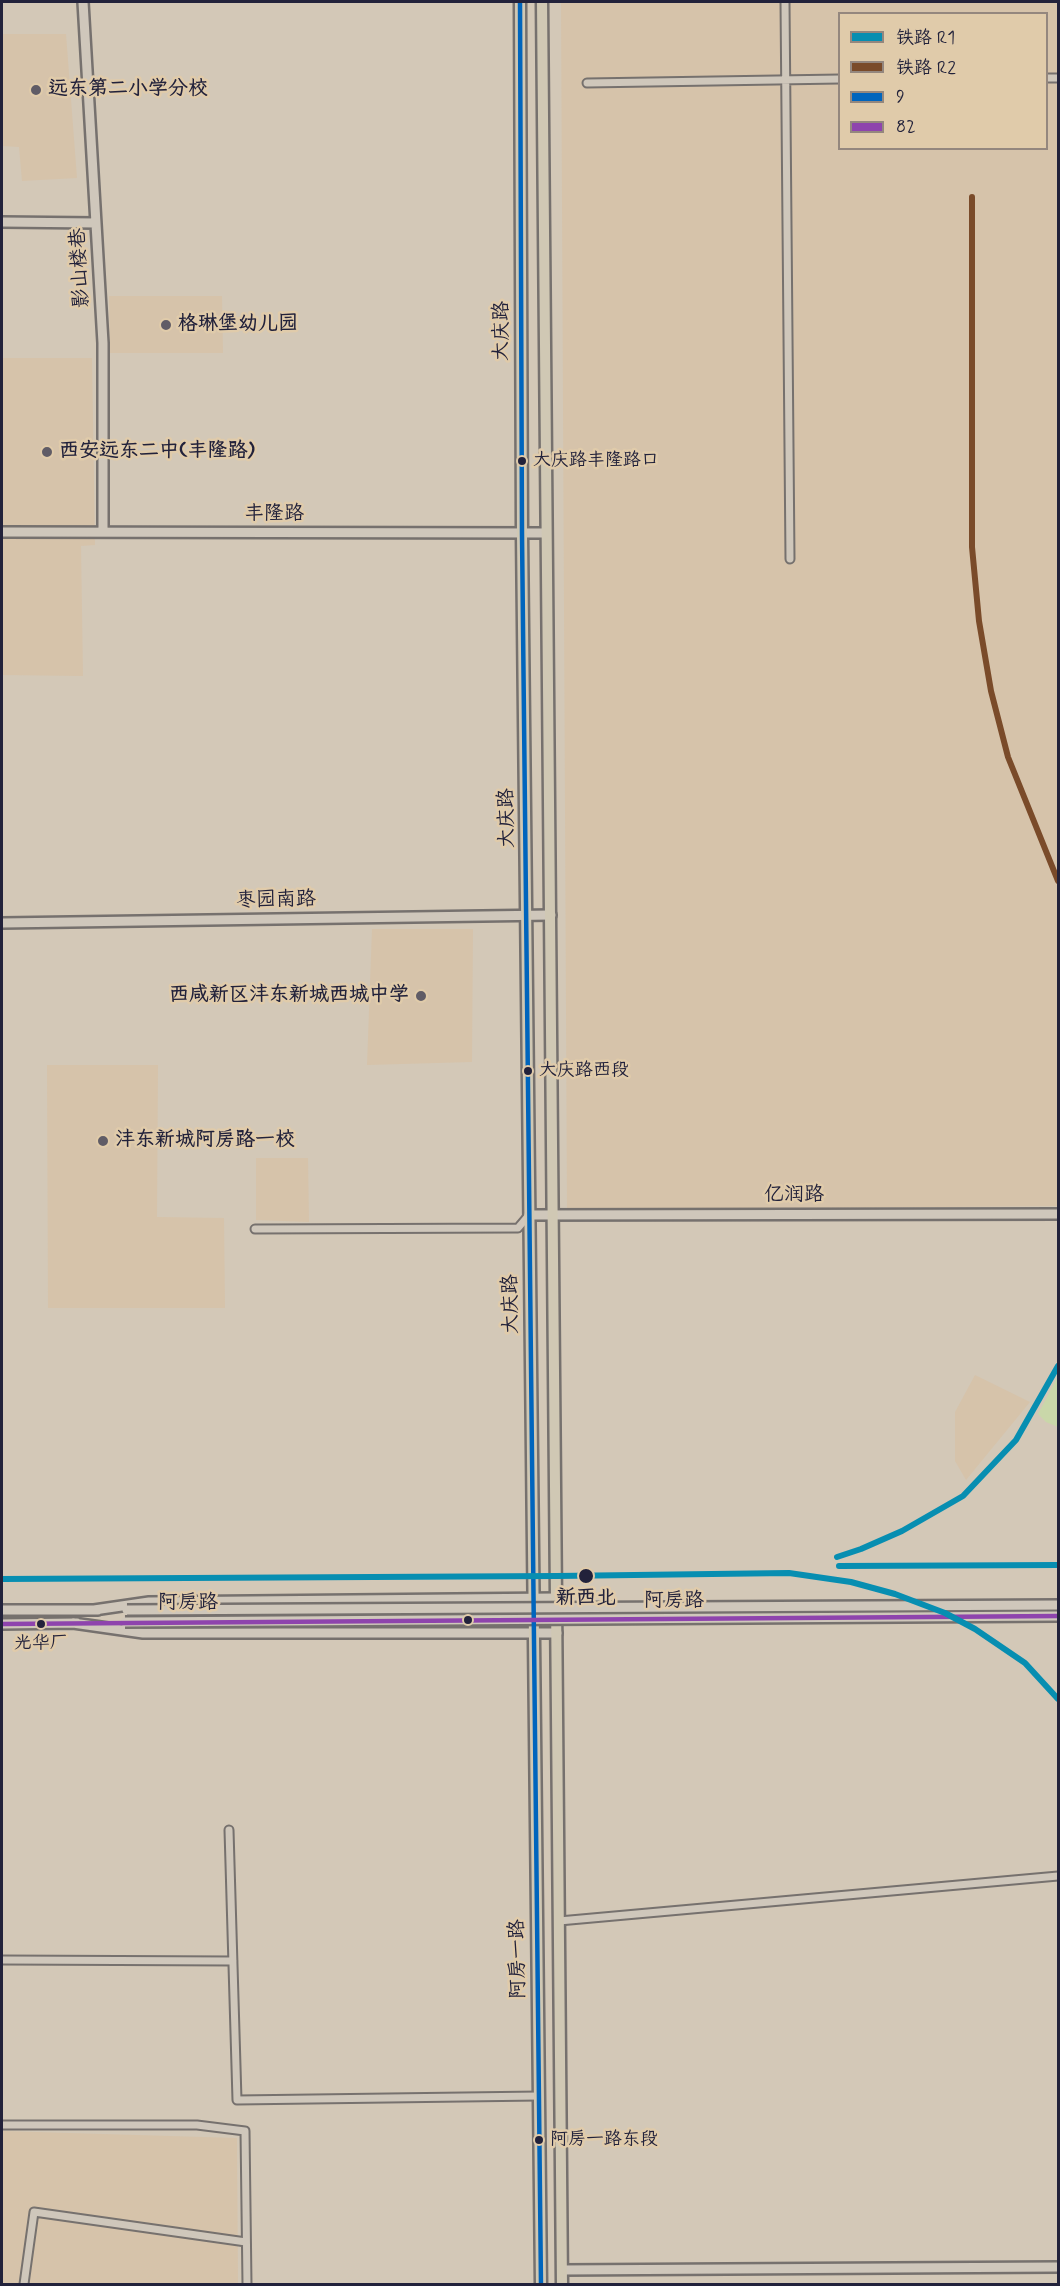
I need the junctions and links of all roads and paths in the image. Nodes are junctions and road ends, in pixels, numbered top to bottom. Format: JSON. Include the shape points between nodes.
{"nodes":[{"id":1,"x":83,"y":2,"type":"edge"},
{"id":2,"x":520,"y":2,"type":"edge"},
{"id":3,"x":542,"y":2,"type":"edge"},
{"id":4,"x":785,"y":2,"type":"edge"},
{"id":5,"x":838,"y":79,"type":"edge"},
{"id":6,"x":784,"y":80,"type":"junction"},
{"id":7,"x":587,"y":83,"type":"dead end"},
{"id":8,"x":2,"y":222,"type":"edge"},
{"id":9,"x":96,"y":223,"type":"junction"},
{"id":10,"x":2,"y":532,"type":"edge"},
{"id":11,"x":104,"y":532,"type":"junction"},
{"id":12,"x":546,"y":533,"type":"junction"},
{"id":13,"x":522,"y":534,"type":"junction"},
{"id":14,"x":790,"y":559,"type":"dead end"},
{"id":15,"x":551,"y":915,"type":"junction"},
{"id":16,"x":527,"y":916,"type":"junction"},
{"id":17,"x":2,"y":923,"type":"edge"},
{"id":18,"x":1059,"y":1214,"type":"edge"},
{"id":19,"x":529,"y":1215,"type":"junction"},
{"id":20,"x":552,"y":1215,"type":"junction"},
{"id":21,"x":255,"y":1229,"type":"dead end"},
{"id":22,"x":534,"y":1598,"type":"junction"},
{"id":23,"x":557,"y":1598,"type":"junction"},
{"id":24,"x":1059,"y":1605,"type":"edge"},
{"id":25,"x":2,"y":1610,"type":"edge"},
{"id":26,"x":94,"y":1610,"type":"junction"},
{"id":27,"x":1059,"y":1616,"type":"edge"},
{"id":28,"x":73,"y":1623,"type":"junction"},
{"id":29,"x":2,"y":1624,"type":"edge"},
{"id":30,"x":534,"y":1633,"type":"junction"},
{"id":31,"x":557,"y":1633,"type":"junction"},
{"id":32,"x":229,"y":1830,"type":"dead end"},
{"id":33,"x":1059,"y":1876,"type":"edge"},
{"id":34,"x":560,"y":1921,"type":"junction"},
{"id":35,"x":2,"y":1960,"type":"edge"},
{"id":36,"x":233,"y":1961,"type":"junction"},
{"id":37,"x":560,"y":2010,"type":"junction"},
{"id":38,"x":538,"y":2011,"type":"junction"},
{"id":39,"x":560,"y":2047,"type":"junction"},
{"id":40,"x":538,"y":2048,"type":"junction"},
{"id":41,"x":539,"y":2096,"type":"junction"},
{"id":42,"x":2,"y":2125,"type":"edge"},
{"id":43,"x":246,"y":2242,"type":"junction"},
{"id":44,"x":1059,"y":2267,"type":"edge"},
{"id":45,"x":562,"y":2270,"type":"junction"},
{"id":46,"x":24,"y":2284,"type":"edge"},
{"id":47,"x":247,"y":2284,"type":"edge"},
{"id":48,"x":541,"y":2284,"type":"edge"},
{"id":49,"x":562,"y":2284,"type":"edge"}],
"edges":[{"from":1,"to":9,"type":"main road","name":"影山楼巷"},
{"from":2,"to":13,"type":"main road","name":"大庆路"},
{"from":3,"to":12,"type":"main road","name":"大庆路"},
{"from":4,"to":6,"type":"street"},
{"from":5,"to":6,"type":"street"},
{"from":6,"to":7,"type":"street"},
{"from":6,"to":14,"type":"street"},
{"from":8,"to":9,"type":"main road"},
{"from":9,"to":11,"type":"main road","name":"影山楼巷","via":[[103,343]]},
{"from":10,"to":11,"type":"main road","name":"丰隆路"},
{"from":11,"to":13,"type":"main road","name":"丰隆路"},
{"from":12,"to":13,"type":"main road","name":"丰隆路"},
{"from":12,"to":15,"type":"main road","name":"大庆路"},
{"from":13,"to":16,"type":"main road","name":"大庆路"},
{"from":15,"to":16,"type":"main road","name":"枣园南路"},
{"from":15,"to":20,"type":"main road","name":"大庆路"},
{"from":16,"to":17,"type":"main road","name":"枣园南路"},
{"from":16,"to":19,"type":"main road","name":"大庆路"},
{"from":18,"to":20,"type":"main road","name":"亿润路"},
{"from":19,"to":20,"type":"main road","name":"亿润路"},
{"from":19,"to":21,"type":"street","via":[[518,1228]]},
{"from":19,"to":22,"type":"main road","name":"大庆路"},
{"from":20,"to":23,"type":"main road","name":"大庆路"},
{"from":22,"to":23,"type":"main road","name":"阿房路"},
{"from":22,"to":26,"type":"main road","name":"阿房路","via":[[149,1602]]},
{"from":22,"to":30,"type":"main road","name":"大庆路"},
{"from":23,"to":31,"type":"main road","name":"大庆路"},
{"from":24,"to":26,"type":"main road","name":"阿房路","bridge":true},
{"from":25,"to":26,"type":"main road","name":"阿房路"},
{"from":27,"to":28,"type":"main road","name":"阿房路","bridge":true},
{"from":28,"to":29,"type":"main road","name":"阿房路"},
{"from":28,"to":30,"type":"main road","name":"阿房路","via":[[143,1633]]},
{"from":30,"to":31,"type":"main road","name":"阿房路"},
{"from":30,"to":38,"type":"main road","name":"阿房一路"},
{"from":31,"to":34,"type":"main road","name":"阿房一路"},
{"from":32,"to":36,"type":"street"},
{"from":33,"to":34,"type":"street"},
{"from":34,"to":37,"type":"main road","name":"阿房一路"},
{"from":35,"to":36,"type":"street"},
{"from":36,"to":41,"type":"street","via":[[237,2100]]},
{"from":37,"to":38,"type":"main road"},
{"from":37,"to":39,"type":"main road","name":"阿房一路"},
{"from":38,"to":40,"type":"main road","name":"阿房一路"},
{"from":39,"to":40,"type":"main road"},
{"from":39,"to":45,"type":"main road","name":"阿房一路"},
{"from":40,"to":41,"type":"main road","name":"阿房一路"},
{"from":41,"to":48,"type":"main road","name":"阿房一路"},
{"from":42,"to":43,"type":"street","via":[[197,2125],[245,2131]]},
{"from":43,"to":46,"type":"street","via":[[34,2212]]},
{"from":43,"to":47,"type":"street"},
{"from":44,"to":45,"type":"main road"},
{"from":45,"to":49,"type":"main road","name":"阿房一路"}]}
